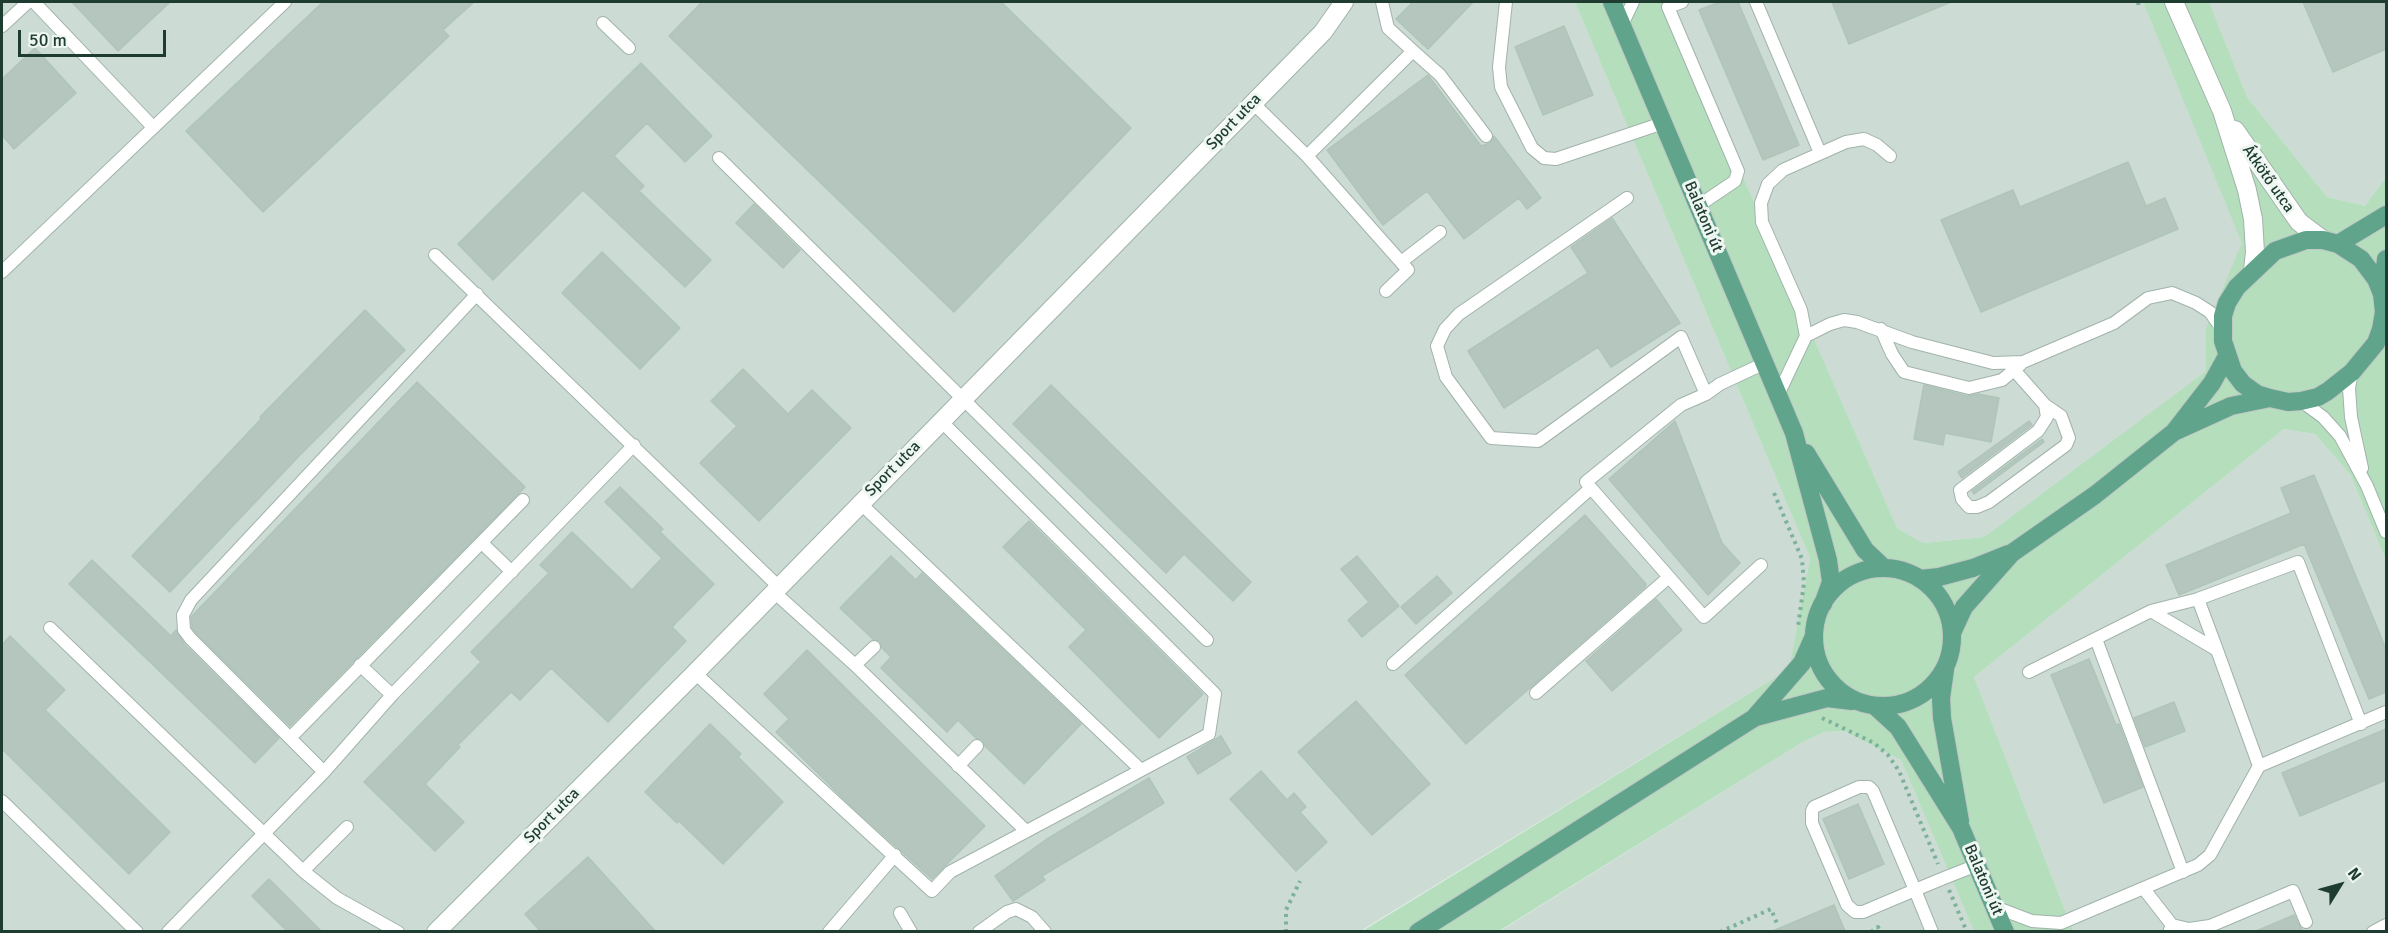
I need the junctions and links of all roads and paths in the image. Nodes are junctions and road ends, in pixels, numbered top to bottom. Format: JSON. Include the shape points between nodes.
{"nodes":[{"id":1,"x":28,"y":2,"type":"edge"},
{"id":2,"x":34,"y":2,"type":"edge"},
{"id":3,"x":285,"y":2,"type":"edge"},
{"id":4,"x":1344,"y":2,"type":"edge"},
{"id":5,"x":1382,"y":2,"type":"edge"},
{"id":6,"x":1506,"y":2,"type":"edge"},
{"id":7,"x":1611,"y":2,"type":"edge"},
{"id":8,"x":1633,"y":2,"type":"edge"},
{"id":9,"x":1682,"y":2,"type":"edge"},
{"id":10,"x":1756,"y":2,"type":"edge"},
{"id":11,"x":2138,"y":2,"type":"edge"},
{"id":12,"x":2175,"y":2,"type":"edge"},
{"id":13,"x":2139,"y":8,"type":"dead end"},
{"id":14,"x":603,"y":23,"type":"dead end"},
{"id":15,"x":1622,"y":25,"type":"junction"},
{"id":16,"x":2,"y":26,"type":"edge"},
{"id":17,"x":629,"y":48,"type":"dead end"},
{"id":18,"x":1413,"y":51,"type":"junction"},
{"id":19,"x":1253,"y":103,"type":"junction"},
{"id":20,"x":2222,"y":111,"type":"junction"},
{"id":21,"x":1663,"y":123,"type":"junction"},
{"id":22,"x":153,"y":127,"type":"junction"},
{"id":23,"x":1486,"y":136,"type":"dead end"},
{"id":24,"x":1820,"y":153,"type":"junction"},
{"id":25,"x":1307,"y":156,"type":"junction"},
{"id":26,"x":1890,"y":156,"type":"dead end"},
{"id":27,"x":719,"y":159,"type":"dead end"},
{"id":28,"x":1627,"y":198,"type":"dead end"},
{"id":29,"x":1698,"y":206,"type":"junction"},
{"id":30,"x":2386,"y":215,"type":"edge"},
{"id":31,"x":1440,"y":232,"type":"dead end"},
{"id":32,"x":2330,"y":242,"type":"junction"},
{"id":33,"x":435,"y":255,"type":"dead end"},
{"id":34,"x":2386,"y":259,"type":"edge"},
{"id":35,"x":1401,"y":262,"type":"junction"},
{"id":36,"x":2253,"y":270,"type":"junction"},
{"id":37,"x":2,"y":272,"type":"edge"},
{"id":38,"x":1386,"y":291,"type":"dead end"},
{"id":39,"x":477,"y":294,"type":"junction"},
{"id":40,"x":2382,"y":294,"type":"junction"},
{"id":41,"x":2222,"y":329,"type":"junction"},
{"id":42,"x":1881,"y":330,"type":"junction"},
{"id":43,"x":1806,"y":336,"type":"junction"},
{"id":44,"x":2227,"y":356,"type":"junction"},
{"id":45,"x":1765,"y":363,"type":"junction"},
{"id":46,"x":2019,"y":367,"type":"junction"},
{"id":47,"x":2352,"y":372,"type":"junction"},
{"id":48,"x":1706,"y":394,"type":"junction"},
{"id":49,"x":1778,"y":395,"type":"junction"},
{"id":50,"x":964,"y":398,"type":"junction"},
{"id":51,"x":2270,"y":398,"type":"junction"},
{"id":52,"x":2301,"y":401,"type":"junction"},
{"id":53,"x":2045,"y":405,"type":"junction"},
{"id":54,"x":941,"y":421,"type":"junction"},
{"id":55,"x":2174,"y":432,"type":"junction"},
{"id":56,"x":1794,"y":433,"type":"junction"},
{"id":57,"x":634,"y":445,"type":"junction"},
{"id":58,"x":2367,"y":486,"type":"junction"},
{"id":59,"x":1591,"y":488,"type":"junction"},
{"id":60,"x":523,"y":500,"type":"dead end"},
{"id":61,"x":860,"y":503,"type":"junction"},
{"id":62,"x":2386,"y":532,"type":"edge"},
{"id":63,"x":482,"y":543,"type":"junction"},
{"id":64,"x":2012,"y":553,"type":"junction"},
{"id":65,"x":1761,"y":565,"type":"dead end"},
{"id":66,"x":1884,"y":568,"type":"junction"},
{"id":67,"x":512,"y":572,"type":"junction"},
{"id":68,"x":1669,"y":577,"type":"junction"},
{"id":69,"x":1920,"y":579,"type":"junction"},
{"id":70,"x":777,"y":590,"type":"junction"},
{"id":71,"x":2198,"y":599,"type":"junction"},
{"id":72,"x":1823,"y":604,"type":"junction"},
{"id":73,"x":2151,"y":611,"type":"junction"},
{"id":74,"x":50,"y":628,"type":"dead end"},
{"id":75,"x":1952,"y":633,"type":"junction"},
{"id":76,"x":1814,"y":636,"type":"junction"},
{"id":77,"x":2096,"y":639,"type":"junction"},
{"id":78,"x":1207,"y":640,"type":"dead end"},
{"id":79,"x":874,"y":647,"type":"dead end"},
{"id":80,"x":2217,"y":650,"type":"junction"},
{"id":81,"x":1393,"y":664,"type":"dead end"},
{"id":82,"x":360,"y":665,"type":"junction"},
{"id":83,"x":855,"y":665,"type":"junction"},
{"id":84,"x":1946,"y":666,"type":"junction"},
{"id":85,"x":2029,"y":672,"type":"dead end"},
{"id":86,"x":695,"y":673,"type":"junction"},
{"id":87,"x":1536,"y":693,"type":"dead end"},
{"id":88,"x":392,"y":695,"type":"junction"},
{"id":89,"x":1866,"y":703,"type":"junction"},
{"id":90,"x":2386,"y":712,"type":"edge"},
{"id":91,"x":1754,"y":718,"type":"junction"},
{"id":92,"x":2361,"y":724,"type":"junction"},
{"id":93,"x":290,"y":738,"type":"junction"},
{"id":94,"x":977,"y":746,"type":"dead end"},
{"id":95,"x":958,"y":766,"type":"junction"},
{"id":96,"x":2259,"y":766,"type":"junction"},
{"id":97,"x":1141,"y":770,"type":"junction"},
{"id":98,"x":324,"y":772,"type":"junction"},
{"id":99,"x":2,"y":801,"type":"edge"},
{"id":100,"x":347,"y":826,"type":"dead end"},
{"id":101,"x":1961,"y":828,"type":"junction"},
{"id":102,"x":1026,"y":831,"type":"junction"},
{"id":103,"x":262,"y":833,"type":"junction"},
{"id":104,"x":895,"y":855,"type":"junction"},
{"id":105,"x":1977,"y":865,"type":"junction"},
{"id":106,"x":303,"y":871,"type":"junction"},
{"id":107,"x":2184,"y":872,"type":"junction"},
{"id":108,"x":1300,"y":881,"type":"dead end"},
{"id":109,"x":2144,"y":889,"type":"junction"},
{"id":110,"x":1915,"y":890,"type":"junction"},
{"id":111,"x":1995,"y":907,"type":"junction"},
{"id":112,"x":900,"y":913,"type":"dead end"},
{"id":113,"x":2306,"y":922,"type":"dead end"},
{"id":114,"x":2386,"y":925,"type":"edge"},
{"id":115,"x":1778,"y":926,"type":"dead end"},
{"id":116,"x":2059,"y":927,"type":"edge"},
{"id":117,"x":2171,"y":928,"type":"edge"},
{"id":118,"x":137,"y":932,"type":"edge"},
{"id":119,"x":168,"y":932,"type":"edge"},
{"id":120,"x":398,"y":932,"type":"edge"},
{"id":121,"x":436,"y":932,"type":"edge"},
{"id":122,"x":828,"y":932,"type":"edge"},
{"id":123,"x":911,"y":932,"type":"edge"},
{"id":124,"x":979,"y":932,"type":"edge"},
{"id":125,"x":1045,"y":932,"type":"edge"},
{"id":126,"x":1286,"y":932,"type":"edge"},
{"id":127,"x":1418,"y":932,"type":"edge"},
{"id":128,"x":1720,"y":932,"type":"edge"},
{"id":129,"x":1871,"y":932,"type":"edge"},
{"id":130,"x":1880,"y":932,"type":"edge"},
{"id":131,"x":1932,"y":932,"type":"edge"},
{"id":132,"x":2005,"y":932,"type":"edge"},
{"id":133,"x":2373,"y":932,"type":"edge"}],
"edges":[{"from":1,"to":16,"type":"lane"},
{"from":2,"to":22,"type":"lane"},
{"from":3,"to":22,"type":"lane"},
{"from":4,"to":19,"type":"street","name":"Sport utca","via":[[1323,32]]},
{"from":5,"to":18,"type":"lane","via":[[1388,28]]},
{"from":6,"to":21,"type":"lane","via":[[1499,67],[1502,87],[1532,148],[1545,158],[1556,159]]},
{"from":7,"to":15,"type":"main road","name":"Balatoni út"},
{"from":8,"to":15,"type":"lane"},
{"from":9,"to":29,"type":"lane","via":[[1668,7],[1738,171],[1735,180]]},
{"from":10,"to":24,"type":"lane"},
{"from":11,"to":13,"type":"path"},
{"from":12,"to":20,"type":"street","name":"Átkötő utca"},
{"from":14,"to":17,"type":"lane"},
{"from":15,"to":21,"type":"main road","name":"Balatoni út"},
{"from":18,"to":23,"type":"lane","via":[[1440,75]]},
{"from":18,"to":25,"type":"lane"},
{"from":19,"to":25,"type":"lane"},
{"from":19,"to":50,"type":"street","name":"Sport utca"},
{"from":20,"to":32,"type":"street","name":"Átkötő utca","via":[[2299,222]]},
{"from":20,"to":36,"type":"street","name":"Átkötő utca","via":[[2253,219]]},
{"from":21,"to":29,"type":"main road","name":"Balatoni út"},
{"from":22,"to":37,"type":"lane"},
{"from":24,"to":26,"type":"lane","via":[[1864,139]]},
{"from":24,"to":43,"type":"lane","via":[[1783,170],[1768,184],[1761,203],[1762,222],[1801,310]]},
{"from":25,"to":35,"type":"lane"},
{"from":27,"to":50,"type":"lane"},
{"from":28,"to":48,"type":"lane","via":[[1459,314],[1445,329],[1437,346],[1446,377],[1491,438],[1538,441],[1681,336]]},
{"from":29,"to":45,"type":"main road","name":"Balatoni út"},
{"from":30,"to":32,"type":"main road"},
{"from":31,"to":35,"type":"lane"},
{"from":32,"to":36,"type":"main road","via":[[2306,240],[2284,247]]},
{"from":32,"to":40,"type":"main road","via":[[2361,259]]},
{"from":33,"to":39,"type":"lane"},
{"from":34,"to":40,"type":"main road"},
{"from":35,"to":38,"type":"lane","via":[[1408,270]]},
{"from":36,"to":41,"type":"main road","via":[[2227,303]]},
{"from":39,"to":57,"type":"lane"},
{"from":39,"to":93,"type":"lane","via":[[191,600],[183,615],[184,630],[190,638]]},
{"from":40,"to":47,"type":"main road","via":[[2384,312],[2376,344]]},
{"from":41,"to":44,"type":"main road"},
{"from":41,"to":46,"type":"lane","via":[[2210,312],[2172,293],[2148,298],[2114,323]]},
{"from":42,"to":43,"type":"lane","via":[[1844,320]]},
{"from":42,"to":46,"type":"lane","via":[[1912,342]]},
{"from":42,"to":46,"type":"lane","via":[[1905,372],[1969,388],[2002,380]]},
{"from":43,"to":49,"type":"lane"},
{"from":44,"to":51,"type":"main road","via":[[2243,384]]},
{"from":44,"to":55,"type":"main road"},
{"from":45,"to":48,"type":"lane"},
{"from":45,"to":49,"type":"main road","name":"Balatoni út"},
{"from":46,"to":53,"type":"lane"},
{"from":47,"to":52,"type":"main road","via":[[2318,397]]},
{"from":47,"to":58,"type":"lane","via":[[2351,417]]},
{"from":48,"to":59,"type":"lane","via":[[1681,405],[1586,482]]},
{"from":49,"to":56,"type":"main road","name":"Balatoni út"},
{"from":50,"to":54,"type":"street","name":"Sport utca"},
{"from":50,"to":78,"type":"lane"},
{"from":51,"to":52,"type":"main road"},
{"from":51,"to":55,"type":"main road","via":[[2231,406]]},
{"from":52,"to":58,"type":"lane","via":[[2340,436]]},
{"from":53,"to":53,"type":"lane","via":[[2061,416],[2069,438],[2066,445],[1989,502],[1969,507],[1960,490],[2038,431],[2047,417]]},
{"from":54,"to":61,"type":"street","name":"Sport utca"},
{"from":54,"to":97,"type":"lane","via":[[1215,694],[1209,734]]},
{"from":55,"to":64,"type":"main road","via":[[2095,495]]},
{"from":56,"to":66,"type":"main road","name":"Balatoni út","via":[[1865,550]]},
{"from":56,"to":72,"type":"main road","name":"Balatoni út","via":[[1828,560],[1831,582]]},
{"from":57,"to":67,"type":"lane"},
{"from":57,"to":70,"type":"lane"},
{"from":58,"to":62,"type":"lane"},
{"from":59,"to":68,"type":"lane"},
{"from":59,"to":81,"type":"lane"},
{"from":60,"to":63,"type":"lane"},
{"from":61,"to":70,"type":"street","name":"Sport utca"},
{"from":61,"to":97,"type":"lane"},
{"from":63,"to":67,"type":"lane"},
{"from":63,"to":82,"type":"lane"},
{"from":64,"to":69,"type":"main road","via":[[1972,568]]},
{"from":64,"to":75,"type":"main road","via":[[1964,607]]},
{"from":65,"to":68,"type":"lane","via":[[1704,617]]},
{"from":66,"to":69,"type":"main road"},
{"from":66,"to":72,"type":"main road","via":[[1848,577],[1829,593]]},
{"from":67,"to":88,"type":"lane"},
{"from":68,"to":87,"type":"lane"},
{"from":69,"to":75,"type":"main road","via":[[1939,597]]},
{"from":70,"to":83,"type":"lane"},
{"from":70,"to":86,"type":"street","name":"Sport utca"},
{"from":71,"to":73,"type":"lane"},
{"from":71,"to":80,"type":"lane"},
{"from":71,"to":92,"type":"lane","via":[[2298,562]]},
{"from":72,"to":76,"type":"main road"},
{"from":73,"to":77,"type":"lane"},
{"from":73,"to":80,"type":"lane"},
{"from":74,"to":103,"type":"lane"},
{"from":75,"to":84,"type":"main road"},
{"from":76,"to":89,"type":"main road","via":[[1823,670],[1838,689]]},
{"from":76,"to":91,"type":"main road","via":[[1802,663]]},
{"from":77,"to":85,"type":"lane"},
{"from":77,"to":107,"type":"lane"},
{"from":79,"to":83,"type":"lane"},
{"from":80,"to":96,"type":"lane"},
{"from":82,"to":88,"type":"lane"},
{"from":82,"to":93,"type":"lane"},
{"from":83,"to":95,"type":"lane"},
{"from":84,"to":89,"type":"main road","via":[[1922,694],[1899,704]]},
{"from":84,"to":101,"type":"main road","via":[[1942,718]]},
{"from":86,"to":104,"type":"lane"},
{"from":86,"to":121,"type":"street","name":"Sport utca"},
{"from":88,"to":98,"type":"lane"},
{"from":89,"to":91,"type":"main road","via":[[1827,698]]},
{"from":89,"to":101,"type":"main road","via":[[1898,727]]},
{"from":90,"to":92,"type":"lane"},
{"from":91,"to":127,"type":"main road"},
{"from":92,"to":96,"type":"lane"},
{"from":93,"to":98,"type":"lane"},
{"from":94,"to":95,"type":"lane"},
{"from":95,"to":102,"type":"lane"},
{"from":96,"to":107,"type":"lane","via":[[2210,855]]},
{"from":97,"to":102,"type":"lane"},
{"from":98,"to":103,"type":"lane"},
{"from":99,"to":118,"type":"lane"},
{"from":100,"to":106,"type":"lane"},
{"from":101,"to":105,"type":"main road","name":"Balatoni út"},
{"from":102,"to":104,"type":"lane","via":[[950,872],[932,891]]},
{"from":103,"to":106,"type":"lane"},
{"from":103,"to":119,"type":"lane"},
{"from":104,"to":122,"type":"lane"},
{"from":105,"to":110,"type":"lane"},
{"from":105,"to":111,"type":"main road","name":"Balatoni út"},
{"from":106,"to":120,"type":"lane","via":[[337,898]]},
{"from":107,"to":109,"type":"lane"},
{"from":108,"to":126,"type":"path","via":[[1286,910]]},
{"from":109,"to":116,"type":"lane"},
{"from":109,"to":117,"type":"lane"},
{"from":110,"to":110,"type":"lane","via":[[1869,787],[1859,787],[1814,807],[1812,823],[1850,908],[1863,912]]},
{"from":110,"to":131,"type":"lane"},
{"from":111,"to":116,"type":"lane"},
{"from":111,"to":132,"type":"main road","name":"Balatoni út"},
{"from":112,"to":123,"type":"lane"},
{"from":113,"to":117,"type":"lane","via":[[2293,891],[2210,926]]},
{"from":114,"to":133,"type":"lane"},
{"from":115,"to":128,"type":"path","via":[[1771,909]]},
{"from":124,"to":125,"type":"lane","via":[[1016,909],[1032,917]]},
{"from":129,"to":130,"type":"path","via":[[1878,927]]}]}
